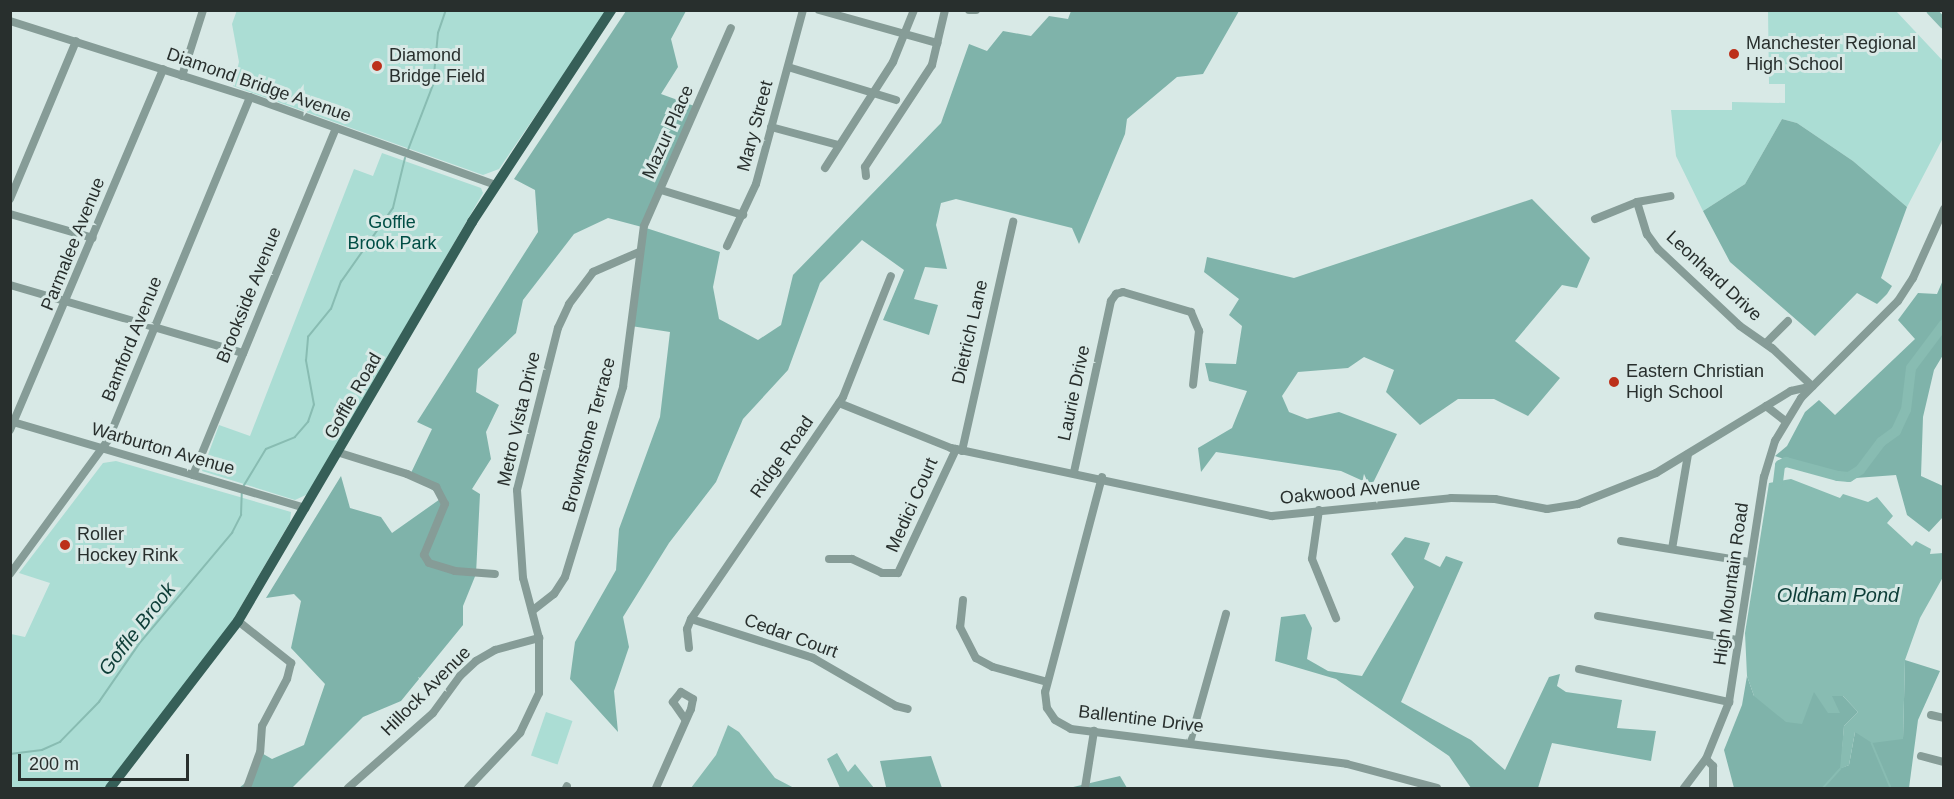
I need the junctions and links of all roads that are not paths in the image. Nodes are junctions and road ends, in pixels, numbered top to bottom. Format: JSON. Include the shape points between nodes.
{"nodes":[{"id":1,"x":203,"y":10,"type":"edge"},
{"id":2,"x":611,"y":10,"type":"edge"},
{"id":3,"x":804,"y":10,"type":"edge"},
{"id":4,"x":819,"y":10,"type":"edge"},
{"id":5,"x":914,"y":10,"type":"edge"},
{"id":6,"x":945,"y":10,"type":"edge"},
{"id":7,"x":969,"y":10,"type":"edge"},
{"id":8,"x":976,"y":10,"type":"edge"},
{"id":9,"x":10,"y":21,"type":"edge"},
{"id":10,"x":731,"y":28,"type":"dead end"},
{"id":11,"x":905,"y":34,"type":"junction"},
{"id":12,"x":76,"y":41,"type":"junction"},
{"id":13,"x":937,"y":42,"type":"junction"},
{"id":14,"x":788,"y":68,"type":"junction"},
{"id":15,"x":163,"y":69,"type":"junction"},
{"id":16,"x":182,"y":75,"type":"junction"},
{"id":17,"x":873,"y":92,"type":"junction"},
{"id":18,"x":250,"y":98,"type":"junction"},
{"id":19,"x":896,"y":100,"type":"dead end"},
{"id":20,"x":771,"y":127,"type":"junction"},
{"id":21,"x":336,"y":128,"type":"junction"},
{"id":22,"x":838,"y":146,"type":"junction"},
{"id":23,"x":825,"y":168,"type":"dead end"},
{"id":24,"x":866,"y":176,"type":"dead end"},
{"id":25,"x":496,"y":185,"type":"junction"},
{"id":26,"x":661,"y":190,"type":"junction"},
{"id":27,"x":1670,"y":196,"type":"dead end"},
{"id":28,"x":10,"y":199,"type":"edge"},
{"id":29,"x":1637,"y":202,"type":"junction"},
{"id":30,"x":1944,"y":209,"type":"edge"},
{"id":31,"x":10,"y":214,"type":"edge"},
{"id":32,"x":743,"y":215,"type":"junction"},
{"id":33,"x":1595,"y":219,"type":"dead end"},
{"id":34,"x":1013,"y":222,"type":"dead end"},
{"id":35,"x":93,"y":238,"type":"junction"},
{"id":36,"x":727,"y":246,"type":"dead end"},
{"id":37,"x":639,"y":252,"type":"junction"},
{"id":38,"x":891,"y":276,"type":"dead end"},
{"id":39,"x":10,"y":285,"type":"edge"},
{"id":40,"x":67,"y":301,"type":"junction"},
{"id":41,"x":1788,"y":321,"type":"dead end"},
{"id":42,"x":155,"y":327,"type":"junction"},
{"id":43,"x":1766,"y":343,"type":"junction"},
{"id":44,"x":243,"y":353,"type":"junction"},
{"id":45,"x":1193,"y":385,"type":"dead end"},
{"id":46,"x":1812,"y":386,"type":"junction"},
{"id":47,"x":839,"y":403,"type":"junction"},
{"id":48,"x":1766,"y":406,"type":"junction"},
{"id":49,"x":1785,"y":421,"type":"junction"},
{"id":50,"x":12,"y":424,"type":"edge"},
{"id":51,"x":104,"y":448,"type":"junction"},
{"id":52,"x":959,"y":450,"type":"junction"},
{"id":53,"x":340,"y":453,"type":"junction"},
{"id":54,"x":1688,"y":454,"type":"junction"},
{"id":55,"x":1074,"y":472,"type":"junction"},
{"id":56,"x":193,"y":475,"type":"junction"},
{"id":57,"x":1102,"y":477,"type":"junction"},
{"id":58,"x":306,"y":508,"type":"junction"},
{"id":59,"x":1319,"y":510,"type":"junction"},
{"id":60,"x":1621,"y":541,"type":"dead end"},
{"id":61,"x":1672,"y":549,"type":"junction"},
{"id":62,"x":829,"y":559,"type":"dead end"},
{"id":63,"x":1749,"y":562,"type":"junction"},
{"id":64,"x":10,"y":574,"type":"edge"},
{"id":65,"x":495,"y":574,"type":"dead end"},
{"id":66,"x":963,"y":600,"type":"dead end"},
{"id":67,"x":532,"y":611,"type":"junction"},
{"id":68,"x":1226,"y":614,"type":"dead end"},
{"id":69,"x":1598,"y":616,"type":"dead end"},
{"id":70,"x":1336,"y":618,"type":"dead end"},
{"id":71,"x":690,"y":619,"type":"junction"},
{"id":72,"x":238,"y":621,"type":"junction"},
{"id":73,"x":538,"y":638,"type":"junction"},
{"id":74,"x":1737,"y":640,"type":"junction"},
{"id":75,"x":689,"y":648,"type":"dead end"},
{"id":76,"x":1579,"y":669,"type":"dead end"},
{"id":77,"x":1047,"y":682,"type":"junction"},
{"id":78,"x":1730,"y":702,"type":"junction"},
{"id":79,"x":908,"y":709,"type":"dead end"},
{"id":80,"x":1931,"y":715,"type":"dead end"},
{"id":81,"x":1944,"y":718,"type":"edge"},
{"id":82,"x":685,"y":719,"type":"dead end"},
{"id":83,"x":1094,"y":731,"type":"junction"},
{"id":84,"x":1190,"y":742,"type":"junction"},
{"id":85,"x":1921,"y":756,"type":"dead end"},
{"id":86,"x":1706,"y":759,"type":"junction"},
{"id":87,"x":1944,"y":762,"type":"edge"},
{"id":88,"x":110,"y":789,"type":"edge"},
{"id":89,"x":247,"y":789,"type":"edge"},
{"id":90,"x":348,"y":789,"type":"edge"},
{"id":91,"x":468,"y":789,"type":"edge"},
{"id":92,"x":656,"y":789,"type":"edge"},
{"id":93,"x":1086,"y":789,"type":"edge"},
{"id":94,"x":1437,"y":789,"type":"edge"},
{"id":95,"x":1684,"y":789,"type":"edge"},
{"id":96,"x":1713,"y":789,"type":"edge"}],
"edges":[{"from":1,"to":16,"type":"street"},
{"from":2,"to":25,"type":"main road","name":"Goffle Road"},
{"from":3,"to":14,"type":"street","name":"Mary Street"},
{"from":4,"to":11,"type":"street"},
{"from":5,"to":11,"type":"street"},
{"from":6,"to":13,"type":"street"},
{"from":7,"to":8,"type":"street"},
{"from":9,"to":12,"type":"street","name":"Diamond Bridge Avenue"},
{"from":10,"to":26,"type":"street","name":"Mazur Place"},
{"from":11,"to":13,"type":"street"},
{"from":11,"to":17,"type":"street"},
{"from":12,"to":15,"type":"street","name":"Diamond Bridge Avenue"},
{"from":12,"to":28,"type":"street"},
{"from":13,"to":24,"type":"street","via":[[932,65],[865,167]]},
{"from":14,"to":17,"type":"street"},
{"from":14,"to":20,"type":"street","name":"Mary Street"},
{"from":15,"to":16,"type":"street","name":"Diamond Bridge Avenue"},
{"from":15,"to":35,"type":"street","name":"Parmalee Avenue"},
{"from":16,"to":18,"type":"street","name":"Diamond Bridge Avenue"},
{"from":17,"to":19,"type":"street"},
{"from":17,"to":22,"type":"street"},
{"from":18,"to":21,"type":"street","name":"Diamond Bridge Avenue"},
{"from":18,"to":42,"type":"street","name":"Bamford Avenue"},
{"from":20,"to":22,"type":"street"},
{"from":20,"to":32,"type":"street","name":"Mary Street"},
{"from":21,"to":25,"type":"street","name":"Diamond Bridge Avenue"},
{"from":21,"to":44,"type":"street","name":"Brookside Avenue"},
{"from":22,"to":23,"type":"street"},
{"from":25,"to":53,"type":"main road","name":"Goffle Road"},
{"from":26,"to":32,"type":"street"},
{"from":26,"to":37,"type":"street","name":"Mazur Place","via":[[645,226]]},
{"from":27,"to":29,"type":"street"},
{"from":29,"to":33,"type":"street"},
{"from":29,"to":43,"type":"street","name":"Leonhard Drive","via":[[1647,234],[1658,249],[1740,326]]},
{"from":30,"to":46,"type":"street","name":"High Mountain Road","via":[[1913,278],[1898,301]]},
{"from":31,"to":35,"type":"street"},
{"from":32,"to":36,"type":"street","name":"Mary Street"},
{"from":34,"to":52,"type":"street","name":"Dietrich Lane"},
{"from":35,"to":40,"type":"street","name":"Parmalee Avenue"},
{"from":37,"to":67,"type":"street","name":"Brownstone Terrace","via":[[627,368],[604,456],[562,585]]},
{"from":37,"to":67,"type":"street","name":"Metro Vista Drive","via":[[593,272],[569,304],[558,328],[518,484],[524,578]]},
{"from":38,"to":47,"type":"street","name":"Ridge Road"},
{"from":39,"to":40,"type":"street"},
{"from":40,"to":42,"type":"street"},
{"from":40,"to":50,"type":"street","name":"Parmalee Avenue"},
{"from":41,"to":43,"type":"street"},
{"from":42,"to":44,"type":"street"},
{"from":42,"to":51,"type":"street","name":"Bamford Avenue"},
{"from":43,"to":46,"type":"street","name":"Leonhard Drive"},
{"from":44,"to":56,"type":"street","name":"Brookside Avenue"},
{"from":45,"to":55,"type":"street","name":"Laurie Drive","via":[[1199,331],[1191,312],[1123,292],[1113,297]]},
{"from":46,"to":48,"type":"street","name":"Oakwood Avenue","via":[[1797,388]]},
{"from":46,"to":49,"type":"street","name":"High Mountain Road"},
{"from":47,"to":52,"type":"street","name":"Oakwood Avenue"},
{"from":47,"to":71,"type":"street","name":"Ridge Road"},
{"from":48,"to":49,"type":"street"},
{"from":48,"to":54,"type":"street","name":"Oakwood Avenue"},
{"from":49,"to":63,"type":"street","name":"High Mountain Road","via":[[1764,477]]},
{"from":50,"to":51,"type":"street","name":"Warburton Avenue"},
{"from":51,"to":56,"type":"street","name":"Warburton Avenue"},
{"from":51,"to":64,"type":"street","name":"Bamford Avenue"},
{"from":52,"to":55,"type":"street","name":"Oakwood Avenue"},
{"from":52,"to":62,"type":"street","name":"Medici Court","via":[[898,573],[882,573],[852,559]]},
{"from":53,"to":58,"type":"main road","name":"Goffle Road"},
{"from":53,"to":65,"type":"street","via":[[436,487],[445,504],[424,555],[429,563],[466,573]]},
{"from":54,"to":59,"type":"street","name":"Oakwood Avenue","via":[[1610,494],[1562,508],[1539,508],[1486,498],[1451,498]]},
{"from":54,"to":61,"type":"street"},
{"from":55,"to":57,"type":"street","name":"Oakwood Avenue"},
{"from":56,"to":58,"type":"street","name":"Warburton Avenue"},
{"from":57,"to":59,"type":"street","name":"Oakwood Avenue","via":[[1260,515]]},
{"from":57,"to":77,"type":"street","name":"Ballentine Drive"},
{"from":58,"to":72,"type":"main road","name":"Goffle Road"},
{"from":59,"to":70,"type":"street","via":[[1312,559]]},
{"from":60,"to":61,"type":"street"},
{"from":61,"to":63,"type":"street"},
{"from":63,"to":74,"type":"street","name":"High Mountain Road"},
{"from":66,"to":77,"type":"street","via":[[960,627],[976,658],[993,668]]},
{"from":67,"to":73,"type":"street","name":"Metro Vista Drive"},
{"from":68,"to":84,"type":"street"},
{"from":69,"to":74,"type":"street"},
{"from":71,"to":75,"type":"street"},
{"from":71,"to":79,"type":"street","name":"Cedar Court","via":[[813,658],[896,706]]},
{"from":72,"to":88,"type":"main road","name":"Goffle Road"},
{"from":72,"to":89,"type":"street","via":[[291,663],[287,679],[262,726],[260,752]]},
{"from":73,"to":90,"type":"street","name":"Hillock Avenue","via":[[495,650],[476,661],[459,676],[424,721]]},
{"from":73,"to":91,"type":"street","name":"Metro Vista Drive","via":[[540,684],[534,710],[514,740]]},
{"from":74,"to":78,"type":"street","name":"High Mountain Road"},
{"from":76,"to":78,"type":"street"},
{"from":77,"to":83,"type":"street","name":"Ballentine Drive","via":[[1045,700],[1055,720],[1071,729]]},
{"from":78,"to":86,"type":"street","name":"High Mountain Road"},
{"from":80,"to":81,"type":"street"},
{"from":82,"to":92,"type":"street"},
{"from":83,"to":84,"type":"street","name":"Ballentine Drive"},
{"from":83,"to":93,"type":"street"},
{"from":84,"to":94,"type":"street","name":"Ballentine Drive","via":[[1347,764]]},
{"from":85,"to":87,"type":"street"},
{"from":86,"to":95,"type":"street","name":"High Mountain Road"},
{"from":86,"to":96,"type":"street","via":[[1713,766]]}]}
